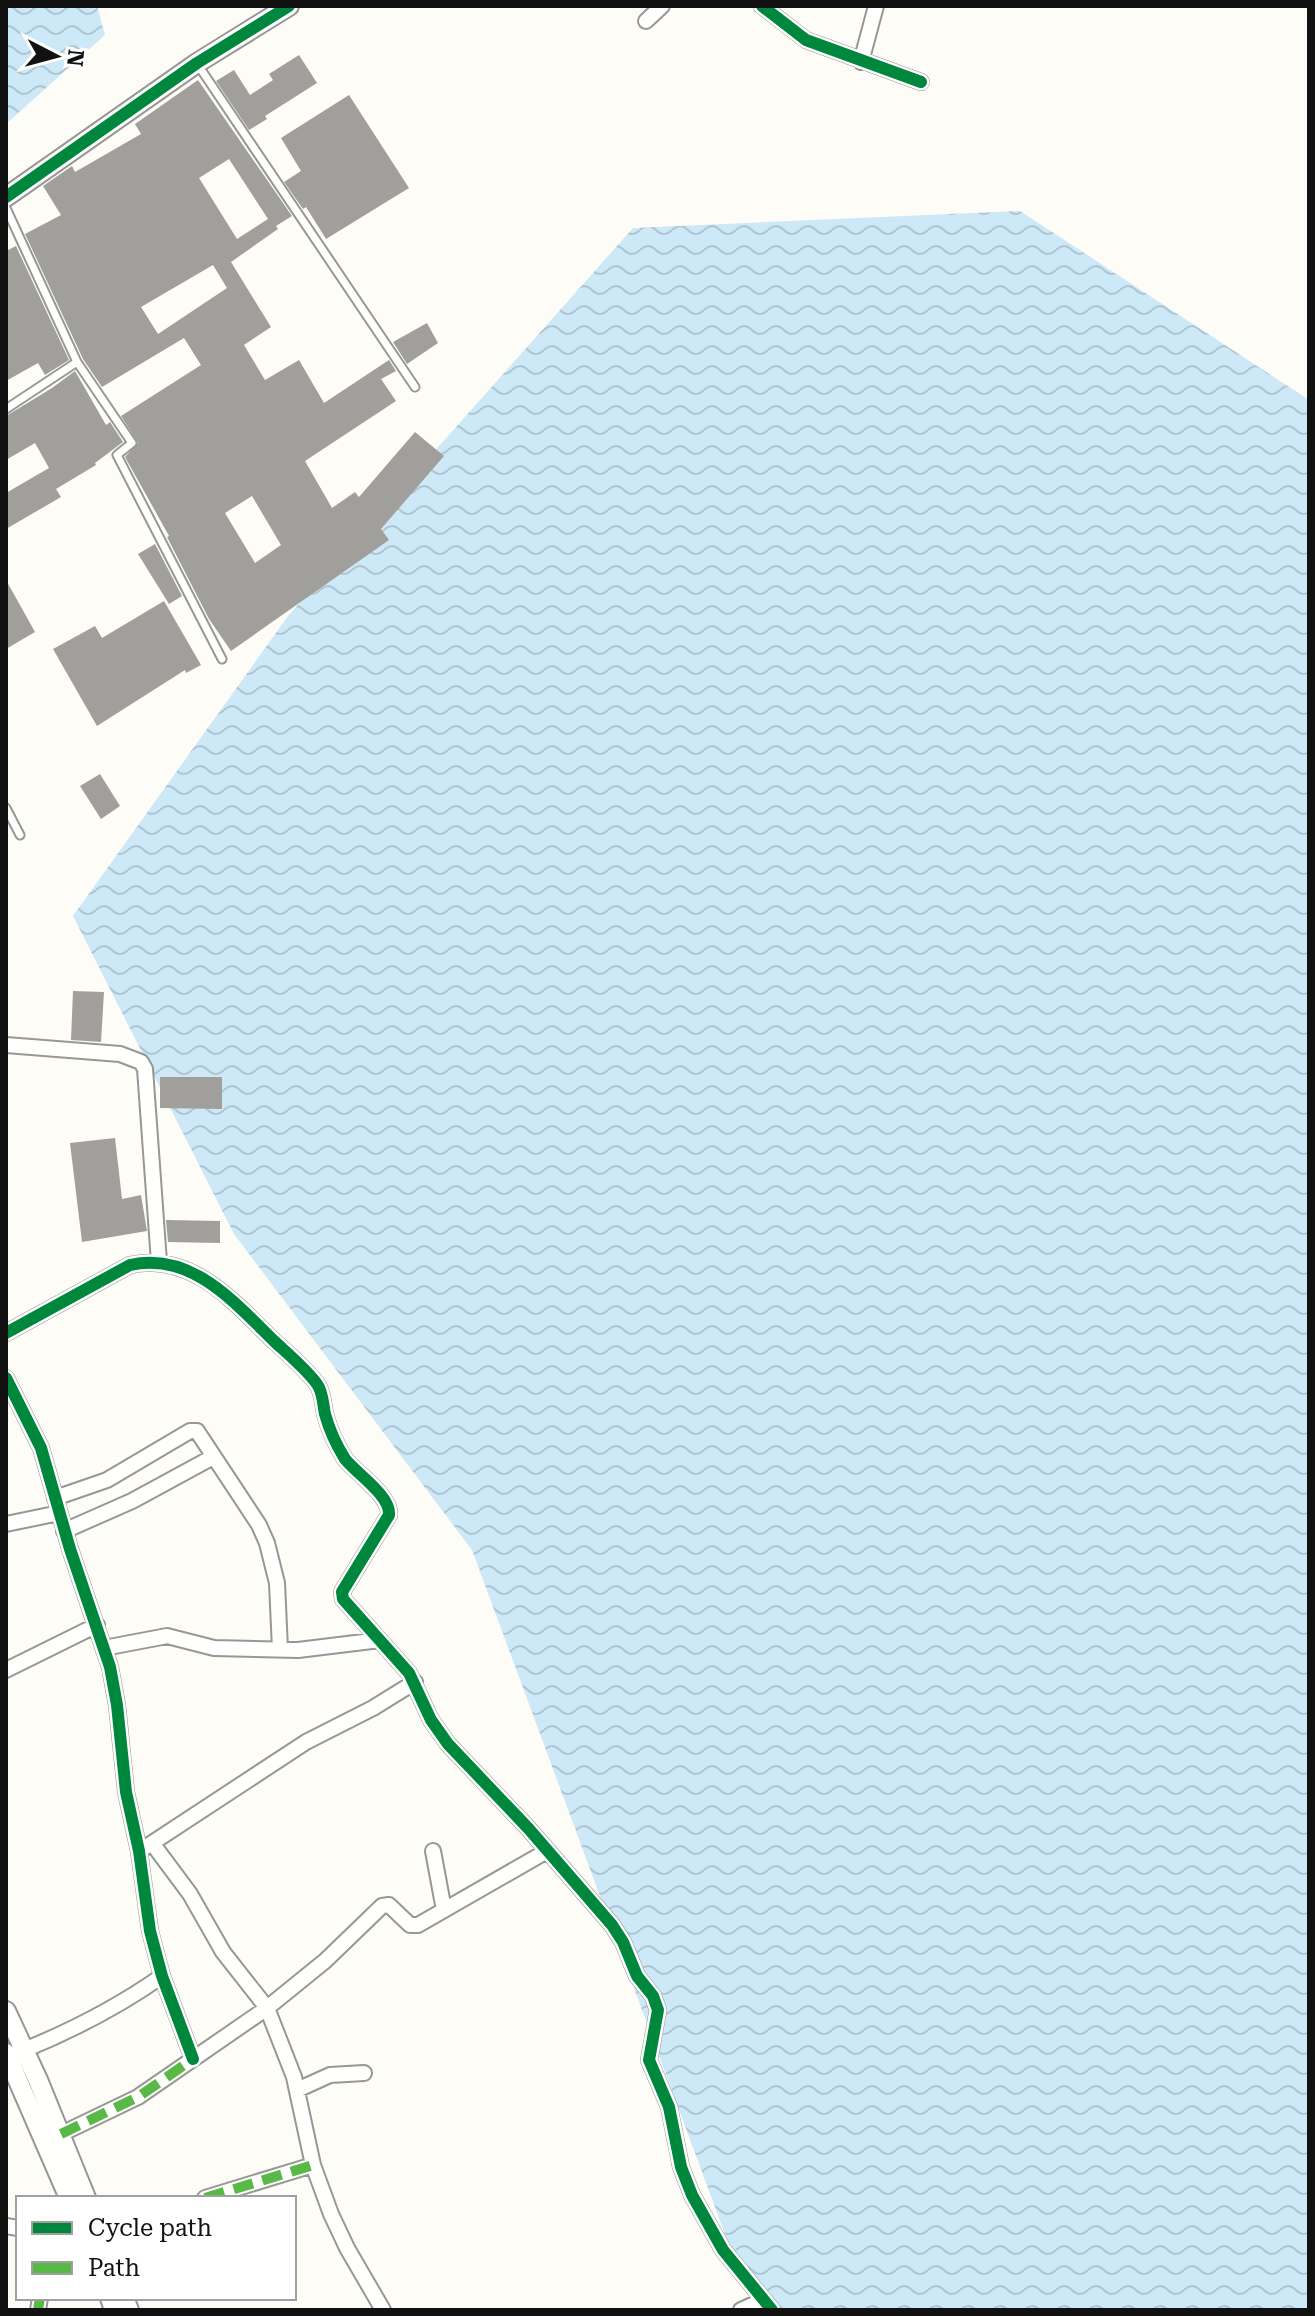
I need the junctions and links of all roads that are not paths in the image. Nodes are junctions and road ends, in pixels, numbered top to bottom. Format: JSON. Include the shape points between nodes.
{"nodes":[{"id":1,"x":662,"y":6,"type":"edge"},
{"id":2,"x":762,"y":6,"type":"edge"},
{"id":3,"x":876,"y":6,"type":"edge"},
{"id":4,"x":281,"y":8,"type":"edge"},
{"id":5,"x":646,"y":21,"type":"dead end"},
{"id":6,"x":861,"y":62,"type":"junction"},
{"id":7,"x":197,"y":63,"type":"junction"},
{"id":8,"x":921,"y":82,"type":"dead end"},
{"id":9,"x":6,"y":197,"type":"edge"},
{"id":10,"x":6,"y":208,"type":"edge"},
{"id":11,"x":77,"y":362,"type":"junction"},
{"id":12,"x":415,"y":387,"type":"dead end"},
{"id":13,"x":6,"y":409,"type":"edge"},
{"id":14,"x":222,"y":659,"type":"dead end"},
{"id":15,"x":6,"y":808,"type":"edge"},
{"id":16,"x":20,"y":835,"type":"dead end"},
{"id":17,"x":6,"y":1045,"type":"edge"},
{"id":18,"x":159,"y":1262,"type":"junction"},
{"id":19,"x":6,"y":1333,"type":"edge"},
{"id":20,"x":6,"y":1378,"type":"edge"},
{"id":21,"x":213,"y":1457,"type":"junction"},
{"id":22,"x":57,"y":1506,"type":"junction"},
{"id":23,"x":6,"y":1524,"type":"edge"},
{"id":24,"x":64,"y":1531,"type":"junction"},
{"id":25,"x":97,"y":1625,"type":"junction"},
{"id":26,"x":380,"y":1640,"type":"junction"},
{"id":27,"x":104,"y":1648,"type":"junction"},
{"id":28,"x":280,"y":1649,"type":"junction"},
{"id":29,"x":6,"y":1670,"type":"edge"},
{"id":30,"x":415,"y":1682,"type":"junction"},
{"id":31,"x":146,"y":1847,"type":"junction"},
{"id":32,"x":433,"y":1851,"type":"dead end"},
{"id":33,"x":547,"y":1851,"type":"junction"},
{"id":34,"x":444,"y":1910,"type":"junction"},
{"id":35,"x":162,"y":1976,"type":"junction"},
{"id":36,"x":267,"y":2008,"type":"junction"},
{"id":37,"x":6,"y":2011,"type":"edge"},
{"id":38,"x":15,"y":2052,"type":"edge"},
{"id":39,"x":193,"y":2059,"type":"junction"},
{"id":40,"x":364,"y":2073,"type":"dead end"},
{"id":41,"x":297,"y":2090,"type":"junction"},
{"id":42,"x":61,"y":2134,"type":"junction"},
{"id":43,"x":313,"y":2165,"type":"junction"},
{"id":44,"x":68,"y":2196,"type":"edge"},
{"id":45,"x":85,"y":2196,"type":"edge"},
{"id":46,"x":212,"y":2196,"type":"edge"},
{"id":47,"x":767,"y":2305,"type":"edge"},
{"id":48,"x":383,"y":2310,"type":"edge"},
{"id":49,"x":741,"y":2310,"type":"edge"}],
"edges":[{"from":1,"to":5,"type":"street"},
{"from":2,"to":6,"type":"street","via":[[806,40]]},
{"from":3,"to":6,"type":"street"},
{"from":4,"to":7,"type":"street"},
{"from":6,"to":8,"type":"street"},
{"from":7,"to":9,"type":"street"},
{"from":7,"to":12,"type":"lane"},
{"from":10,"to":11,"type":"lane"},
{"from":11,"to":13,"type":"lane"},
{"from":11,"to":14,"type":"lane","via":[[132,443],[117,455]]},
{"from":15,"to":16,"type":"lane"},
{"from":17,"to":18,"type":"street","via":[[120,1054],[141,1062]]},
{"from":18,"to":19,"type":"street","via":[[130,1265]]},
{"from":18,"to":26,"type":"street","via":[[191,1272],[226,1293],[317,1384],[340,1450],[388,1504],[389,1515],[342,1592],[346,1604]]},
{"from":20,"to":22,"type":"street","via":[[36,1435]]},
{"from":21,"to":22,"type":"street","via":[[200,1434],[190,1431]]},
{"from":21,"to":24,"type":"street"},
{"from":21,"to":28,"type":"street","via":[[267,1543],[277,1583]]},
{"from":22,"to":23,"type":"street"},
{"from":22,"to":24,"type":"street"},
{"from":24,"to":25,"type":"street"},
{"from":25,"to":27,"type":"street"},
{"from":25,"to":29,"type":"street"},
{"from":26,"to":28,"type":"street"},
{"from":26,"to":30,"type":"street"},
{"from":27,"to":28,"type":"street","via":[[167,1636],[214,1648]]},
{"from":27,"to":31,"type":"street","via":[[115,1690],[124,1781]]},
{"from":30,"to":31,"type":"street","via":[[306,1742]]},
{"from":30,"to":33,"type":"street","via":[[439,1733]]},
{"from":31,"to":35,"type":"street","via":[[150,1931]]},
{"from":31,"to":36,"type":"street","via":[[190,1894],[223,1952]]},
{"from":32,"to":34,"type":"street"},
{"from":33,"to":34,"type":"street"},
{"from":33,"to":47,"type":"street","via":[[612,1925],[656,2001],[649,2060],[669,2107],[681,2167],[723,2250]]},
{"from":34,"to":36,"type":"street","via":[[414,1926],[393,1907],[382,1906]]},
{"from":35,"to":38,"type":"street","via":[[112,2010]]},
{"from":35,"to":39,"type":"street"},
{"from":36,"to":39,"type":"street"},
{"from":36,"to":41,"type":"street"},
{"from":37,"to":38,"type":"street"},
{"from":38,"to":42,"type":"street"},
{"from":38,"to":44,"type":"street"},
{"from":39,"to":42,"type":"street","via":[[138,2097]]},
{"from":40,"to":41,"type":"street","via":[[330,2075]]},
{"from":41,"to":43,"type":"street"},
{"from":42,"to":45,"type":"street"},
{"from":43,"to":46,"type":"street"},
{"from":43,"to":48,"type":"street","via":[[347,2248]]},
{"from":47,"to":49,"type":"street"}]}
